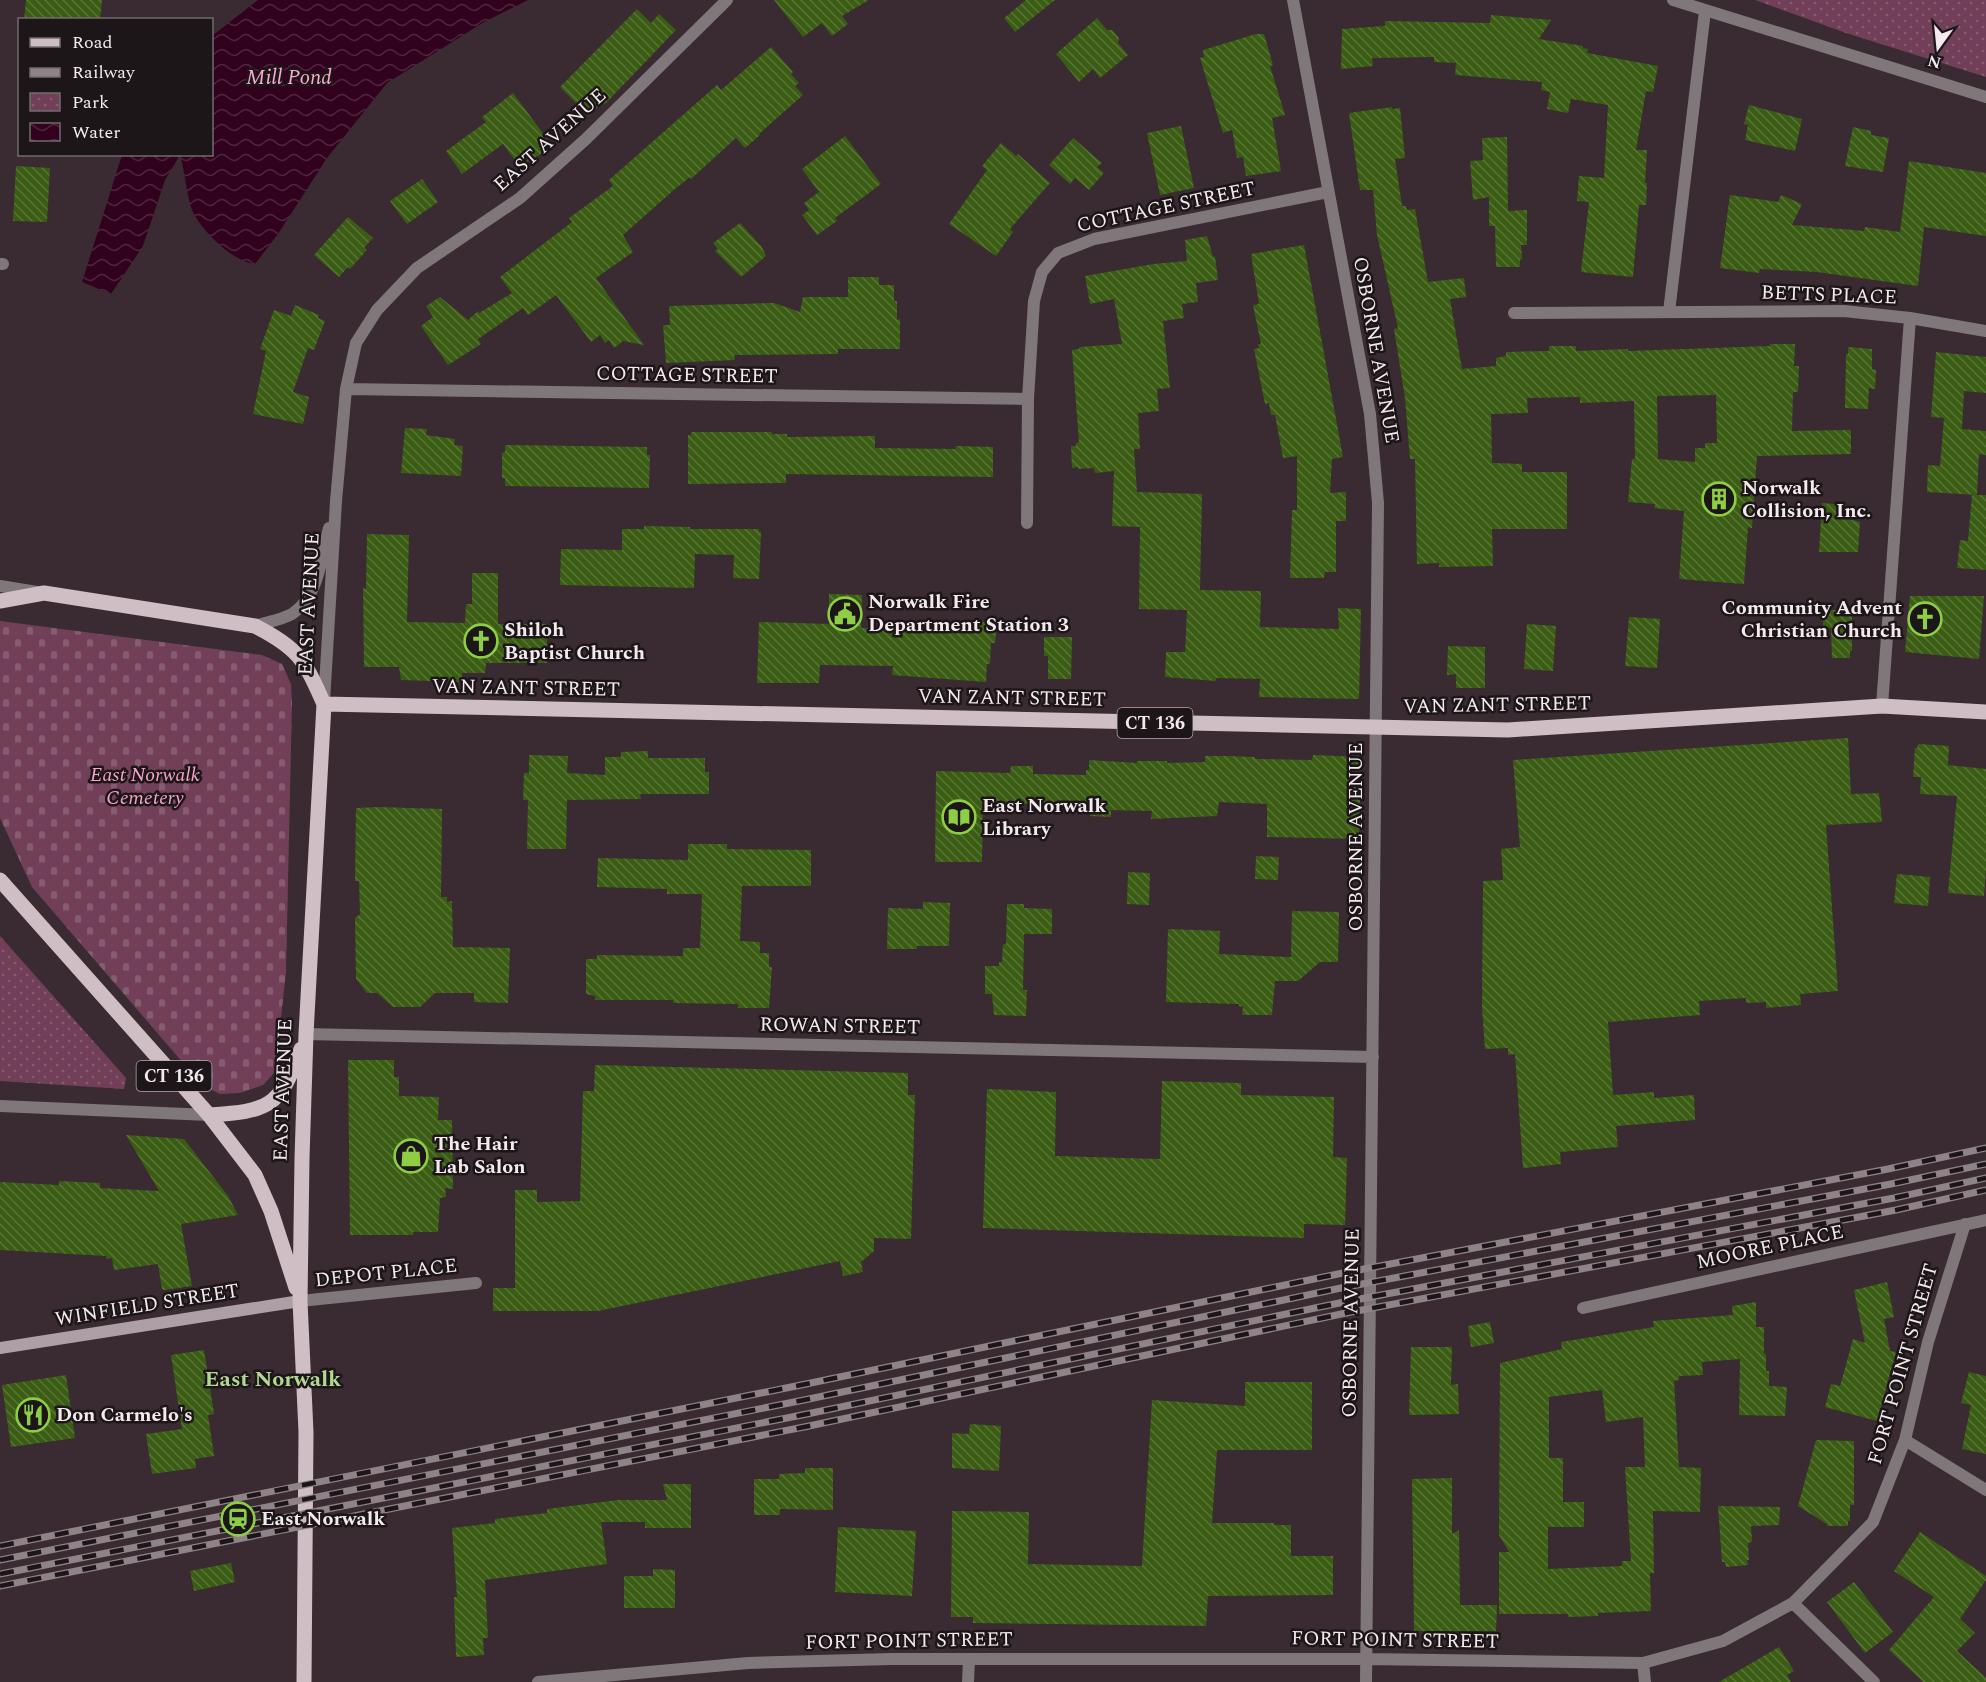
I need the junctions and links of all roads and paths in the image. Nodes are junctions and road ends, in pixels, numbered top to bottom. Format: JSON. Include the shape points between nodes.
{"nodes":[{"id":1,"x":727,"y":0,"type":"edge"},
{"id":2,"x":1293,"y":0,"type":"edge"},
{"id":3,"x":1673,"y":0,"type":"edge"},
{"id":4,"x":1704,"y":11,"type":"junction"},
{"id":5,"x":1986,"y":97,"type":"edge"},
{"id":6,"x":1328,"y":192,"type":"junction"},
{"id":7,"x":1669,"y":312,"type":"junction"},
{"id":8,"x":1514,"y":313,"type":"dead end"},
{"id":9,"x":1910,"y":318,"type":"junction"},
{"id":10,"x":1986,"y":332,"type":"edge"},
{"id":11,"x":346,"y":389,"type":"junction"},
{"id":12,"x":1028,"y":399,"type":"junction"},
{"id":13,"x":336,"y":501,"type":"junction"},
{"id":14,"x":1027,"y":523,"type":"dead end"},
{"id":15,"x":0,"y":586,"type":"edge"},
{"id":16,"x":44,"y":593,"type":"junction"},
{"id":17,"x":0,"y":601,"type":"edge"},
{"id":18,"x":255,"y":626,"type":"junction"},
{"id":19,"x":324,"y":704,"type":"junction"},
{"id":20,"x":1882,"y":706,"type":"junction"},
{"id":21,"x":1986,"y":712,"type":"edge"},
{"id":22,"x":1376,"y":727,"type":"junction"},
{"id":23,"x":0,"y":880,"type":"edge"},
{"id":24,"x":306,"y":1034,"type":"junction"},
{"id":25,"x":1373,"y":1058,"type":"junction"},
{"id":26,"x":0,"y":1107,"type":"edge"},
{"id":27,"x":209,"y":1115,"type":"junction"},
{"id":28,"x":1986,"y":1220,"type":"edge"},
{"id":29,"x":1965,"y":1224,"type":"junction"},
{"id":30,"x":476,"y":1283,"type":"dead end"},
{"id":31,"x":300,"y":1301,"type":"junction"},
{"id":32,"x":1583,"y":1308,"type":"dead end"},
{"id":33,"x":0,"y":1348,"type":"edge"},
{"id":34,"x":1905,"y":1440,"type":"junction"},
{"id":35,"x":1986,"y":1490,"type":"edge"},
{"id":36,"x":1793,"y":1603,"type":"junction"},
{"id":37,"x":969,"y":1659,"type":"junction"},
{"id":38,"x":1367,"y":1659,"type":"junction"},
{"id":39,"x":1643,"y":1663,"type":"junction"},
{"id":40,"x":304,"y":1682,"type":"edge"},
{"id":41,"x":538,"y":1682,"type":"edge"},
{"id":42,"x":968,"y":1682,"type":"edge"},
{"id":43,"x":1365,"y":1682,"type":"edge"},
{"id":44,"x":1644,"y":1682,"type":"edge"},
{"id":45,"x":1874,"y":1682,"type":"edge"}],
"edges":[{"from":1,"to":11,"type":"street","name":"EAST AVENUE","via":[[520,198],[417,268],[377,310],[356,343]]},
{"from":2,"to":6,"type":"street","name":"OSBORNE AVENUE"},
{"from":3,"to":4,"type":"street"},
{"from":4,"to":5,"type":"street"},
{"from":4,"to":7,"type":"street"},
{"from":6,"to":12,"type":"street","name":"COTTAGE STREET","via":[[1094,239],[1058,253],[1042,272],[1034,301]]},
{"from":6,"to":22,"type":"street","name":"OSBORNE AVENUE","via":[[1370,414],[1378,503]]},
{"from":7,"to":8,"type":"street","name":"BETTS PLACE"},
{"from":7,"to":9,"type":"street","name":"BETTS PLACE","via":[[1844,311]]},
{"from":9,"to":10,"type":"street","name":"BETTS PLACE"},
{"from":9,"to":20,"type":"street"},
{"from":11,"to":12,"type":"street","name":"COTTAGE STREET"},
{"from":11,"to":13,"type":"street","name":"EAST AVENUE"},
{"from":12,"to":14,"type":"street","name":"COTTAGE STREET"},
{"from":13,"to":18,"type":"street","name":"EAST AVENUE","via":[[314,587],[304,605],[290,615]]},
{"from":13,"to":19,"type":"street","name":"EAST AVENUE"},
{"from":15,"to":16,"type":"street"},
{"from":16,"to":17,"type":"main road"},
{"from":16,"to":18,"type":"main road"},
{"from":18,"to":19,"type":"main road","via":[[281,639],[298,655]]},
{"from":19,"to":22,"type":"main road","name":"VAN ZANT STREET","number":"CT 136"},
{"from":19,"to":24,"type":"main road","name":"EAST AVENUE"},
{"from":20,"to":21,"type":"main road","name":"VAN ZANT STREET","number":"CT 136"},
{"from":20,"to":22,"type":"main road","name":"VAN ZANT STREET","number":"CT 136","via":[[1508,730]]},
{"from":22,"to":25,"type":"street","name":"OSBORNE AVENUE"},
{"from":23,"to":27,"type":"main road","number":"CT 136"},
{"from":24,"to":25,"type":"street","name":"ROWAN STREET"},
{"from":24,"to":27,"type":"main road","via":[[289,1080],[271,1102],[247,1112]]},
{"from":24,"to":31,"type":"main road","name":"EAST AVENUE"},
{"from":25,"to":38,"type":"street","name":"OSBORNE AVENUE"},
{"from":26,"to":27,"type":"street"},
{"from":27,"to":31,"type":"main road","number":"CT 136","via":[[255,1175]]},
{"from":28,"to":29,"type":"street"},
{"from":29,"to":32,"type":"street","name":"MOORE PLACE"},
{"from":29,"to":34,"type":"street","name":"FORT POINT STREET","via":[[1928,1342]]},
{"from":30,"to":31,"type":"street","name":"DEPOT PLACE"},
{"from":31,"to":33,"type":"main road","name":"WINFIELD STREET"},
{"from":31,"to":40,"type":"main road","name":"EAST AVENUE","via":[[306,1432]]},
{"from":34,"to":35,"type":"street"},
{"from":34,"to":36,"type":"street","name":"FORT POINT STREET","via":[[1873,1522]]},
{"from":36,"to":39,"type":"street","name":"FORT POINT STREET","via":[[1723,1641]]},
{"from":36,"to":45,"type":"street"},
{"from":37,"to":38,"type":"street","name":"FORT POINT STREET"},
{"from":37,"to":41,"type":"street","name":"FORT POINT STREET","via":[[748,1663]]},
{"from":37,"to":42,"type":"street"},
{"from":38,"to":39,"type":"street","name":"FORT POINT STREET"},
{"from":38,"to":43,"type":"street","name":"OSBORNE AVENUE"},
{"from":39,"to":44,"type":"street"}]}
